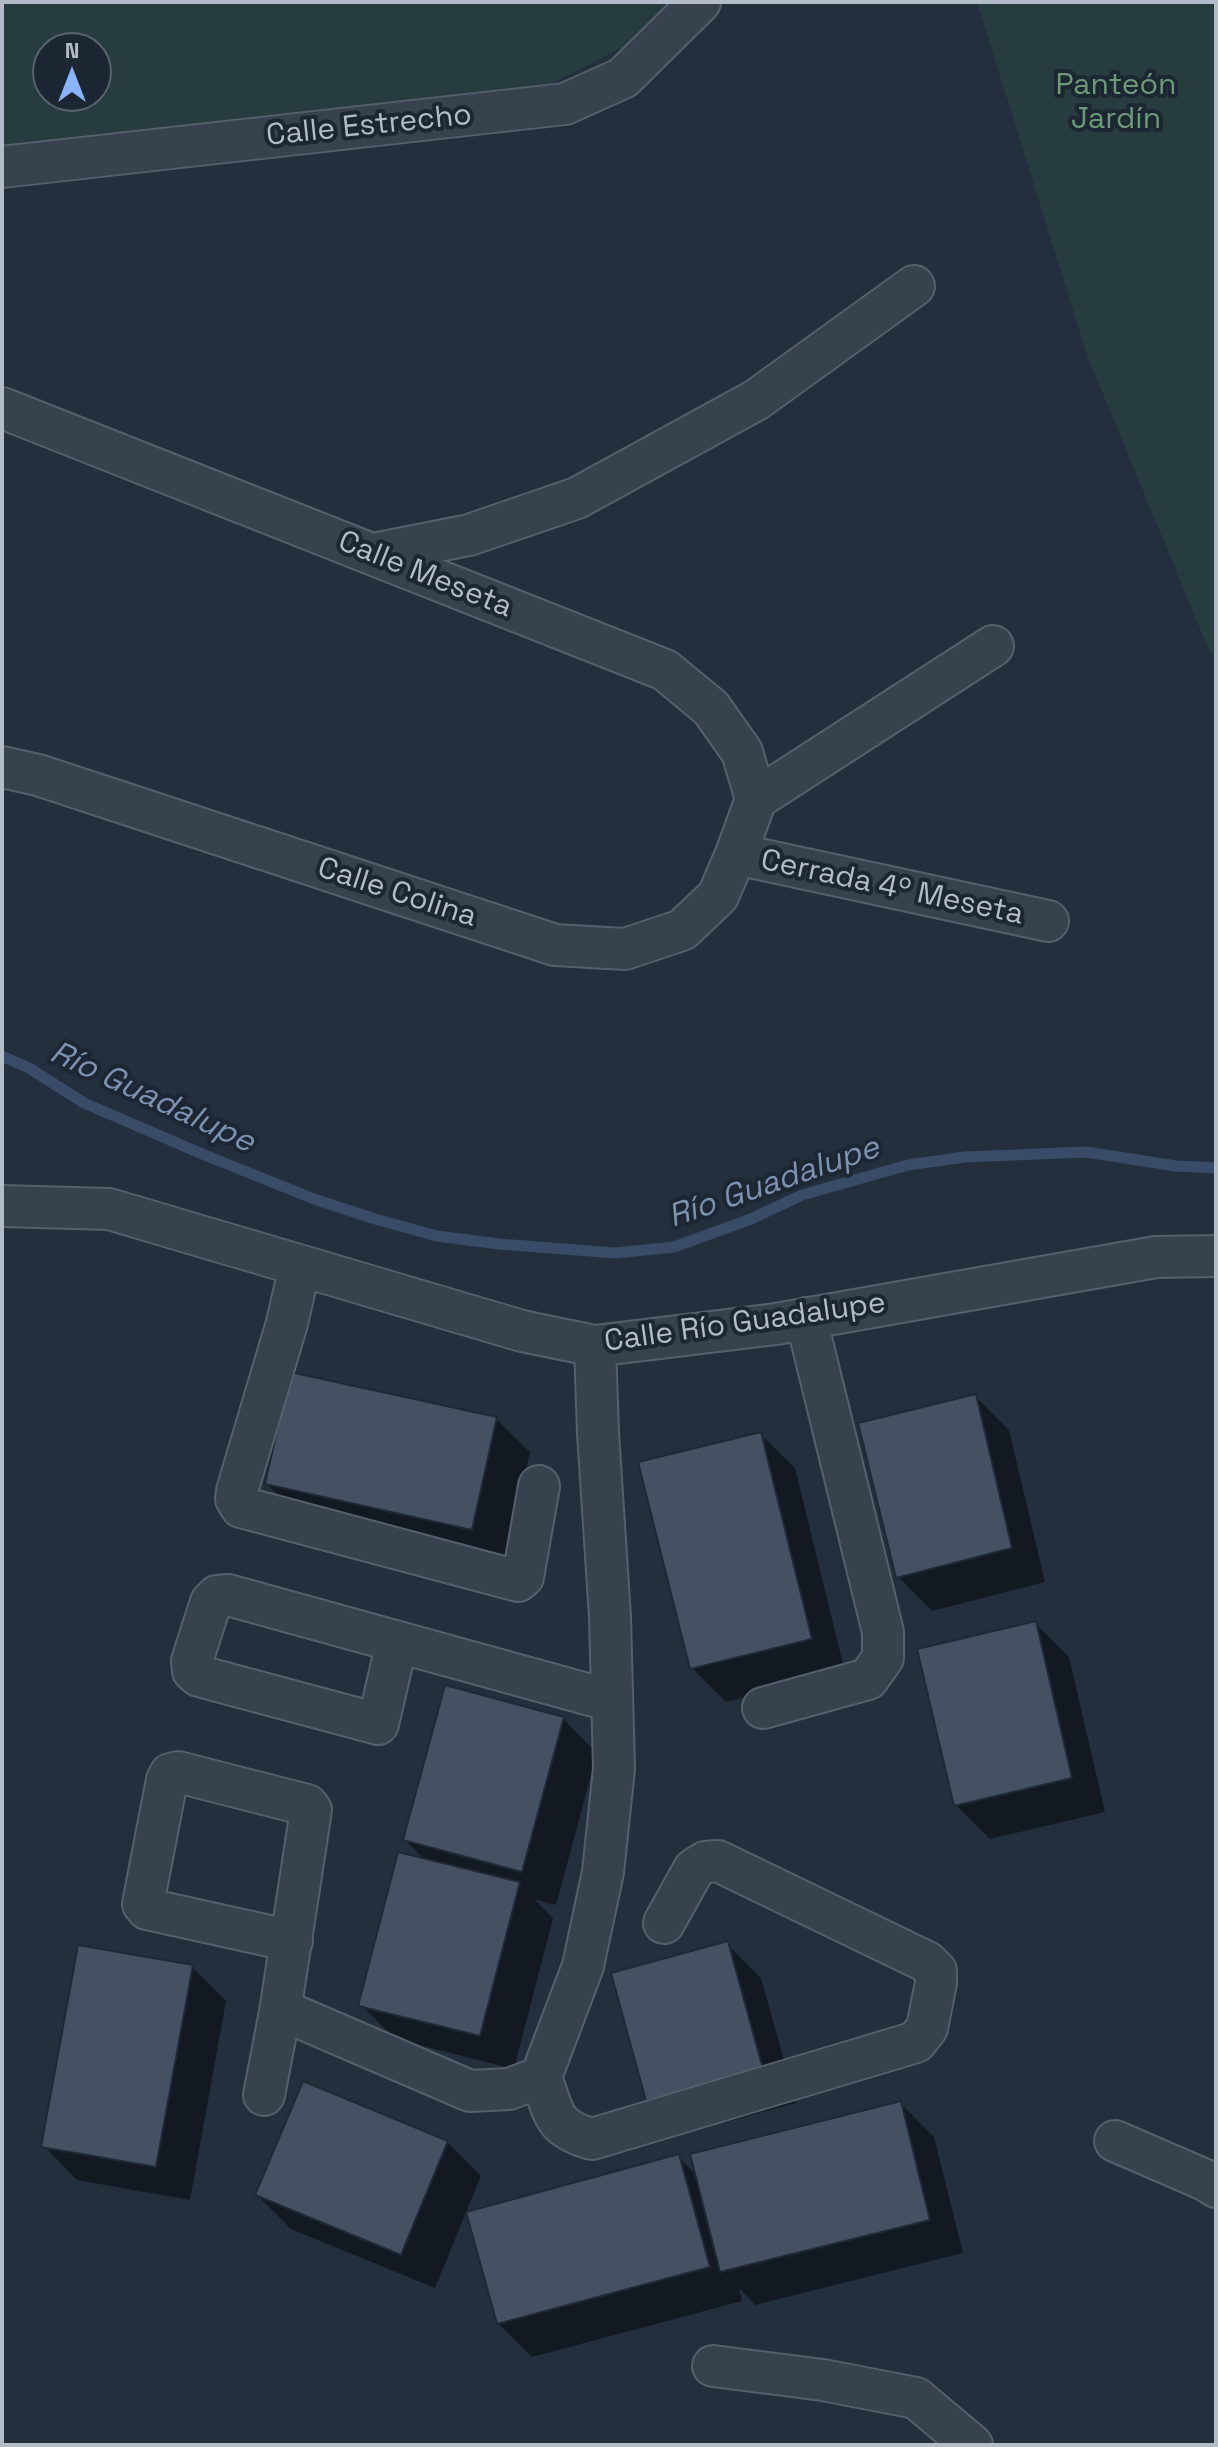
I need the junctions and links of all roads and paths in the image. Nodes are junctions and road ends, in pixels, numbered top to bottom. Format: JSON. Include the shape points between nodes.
{"nodes":[{"id":1,"x":700,"y":2,"type":"edge"},
{"id":2,"x":2,"y":167,"type":"edge"},
{"id":3,"x":914,"y":286,"type":"dead end"},
{"id":4,"x":2,"y":408,"type":"edge"},
{"id":5,"x":373,"y":554,"type":"junction"},
{"id":6,"x":993,"y":646,"type":"dead end"},
{"id":7,"x":2,"y":767,"type":"edge"},
{"id":8,"x":745,"y":828,"type":"junction"},
{"id":9,"x":1048,"y":921,"type":"dead end"},
{"id":10,"x":2,"y":1206,"type":"edge"},
{"id":11,"x":1216,"y":1256,"type":"edge"},
{"id":12,"x":300,"y":1266,"type":"junction"},
{"id":13,"x":806,"y":1318,"type":"junction"},
{"id":14,"x":595,"y":1346,"type":"junction"},
{"id":15,"x":539,"y":1486,"type":"dead end"},
{"id":16,"x":397,"y":1642,"type":"junction"},
{"id":17,"x":612,"y":1701,"type":"junction"},
{"id":18,"x":763,"y":1708,"type":"dead end"},
{"id":19,"x":664,"y":1923,"type":"dead end"},
{"id":20,"x":292,"y":1941,"type":"junction"},
{"id":21,"x":280,"y":2012,"type":"junction"},
{"id":22,"x":541,"y":2077,"type":"junction"},
{"id":23,"x":264,"y":2095,"type":"dead end"},
{"id":24,"x":1115,"y":2141,"type":"dead end"},
{"id":25,"x":1216,"y":2187,"type":"edge"},
{"id":26,"x":713,"y":2366,"type":"dead end"},
{"id":27,"x":972,"y":2445,"type":"edge"}],
"edges":[{"from":1,"to":2,"type":"street","name":"Calle Estrecho","via":[[623,78],[565,104]]},
{"from":3,"to":5,"type":"street","via":[[756,400],[577,498],[469,535]]},
{"from":4,"to":5,"type":"street","name":"Calle Meseta"},
{"from":5,"to":8,"type":"street","name":"Calle Meseta","via":[[665,670],[711,708],[742,752]]},
{"from":6,"to":8,"type":"street"},
{"from":7,"to":8,"type":"street","name":"Calle Colina","via":[[555,945],[625,949],[682,930],[718,896]]},
{"from":8,"to":9,"type":"street","name":"Cerrada 4º Meseta"},
{"from":10,"to":12,"type":"street","name":"Calle Río Guadalupe","via":[[109,1209]]},
{"from":11,"to":13,"type":"street","name":"Calle Río Guadalupe","via":[[1156,1257]]},
{"from":12,"to":14,"type":"street","name":"Calle Río Guadalupe","via":[[522,1331]]},
{"from":12,"to":15,"type":"street","via":[[237,1491],[241,1507],[518,1581],[523,1577]]},
{"from":13,"to":14,"type":"street","name":"Calle Río Guadalupe"},
{"from":13,"to":18,"type":"street","via":[[883,1632],[883,1658],[868,1679]]},
{"from":14,"to":17,"type":"street"},
{"from":16,"to":16,"type":"street","via":[[378,1724],[193,1671],[192,1661],[217,1596]]},
{"from":16,"to":17,"type":"street"},
{"from":17,"to":22,"type":"street","via":[[614,1769],[603,1872],[583,1966]]},
{"from":19,"to":22,"type":"street","via":[[694,1869],[718,1861],[927,1962],[936,1971],[936,1983],[927,2028],[916,2042],[592,2139],[572,2133],[556,2120]]},
{"from":20,"to":20,"type":"street","via":[[311,1810],[170,1774],[143,1904]]},
{"from":20,"to":21,"type":"street"},
{"from":21,"to":22,"type":"street","via":[[470,2091],[509,2089]]},
{"from":21,"to":23,"type":"street"},
{"from":24,"to":25,"type":"street"},
{"from":26,"to":27,"type":"street","via":[[916,2398]]}]}
